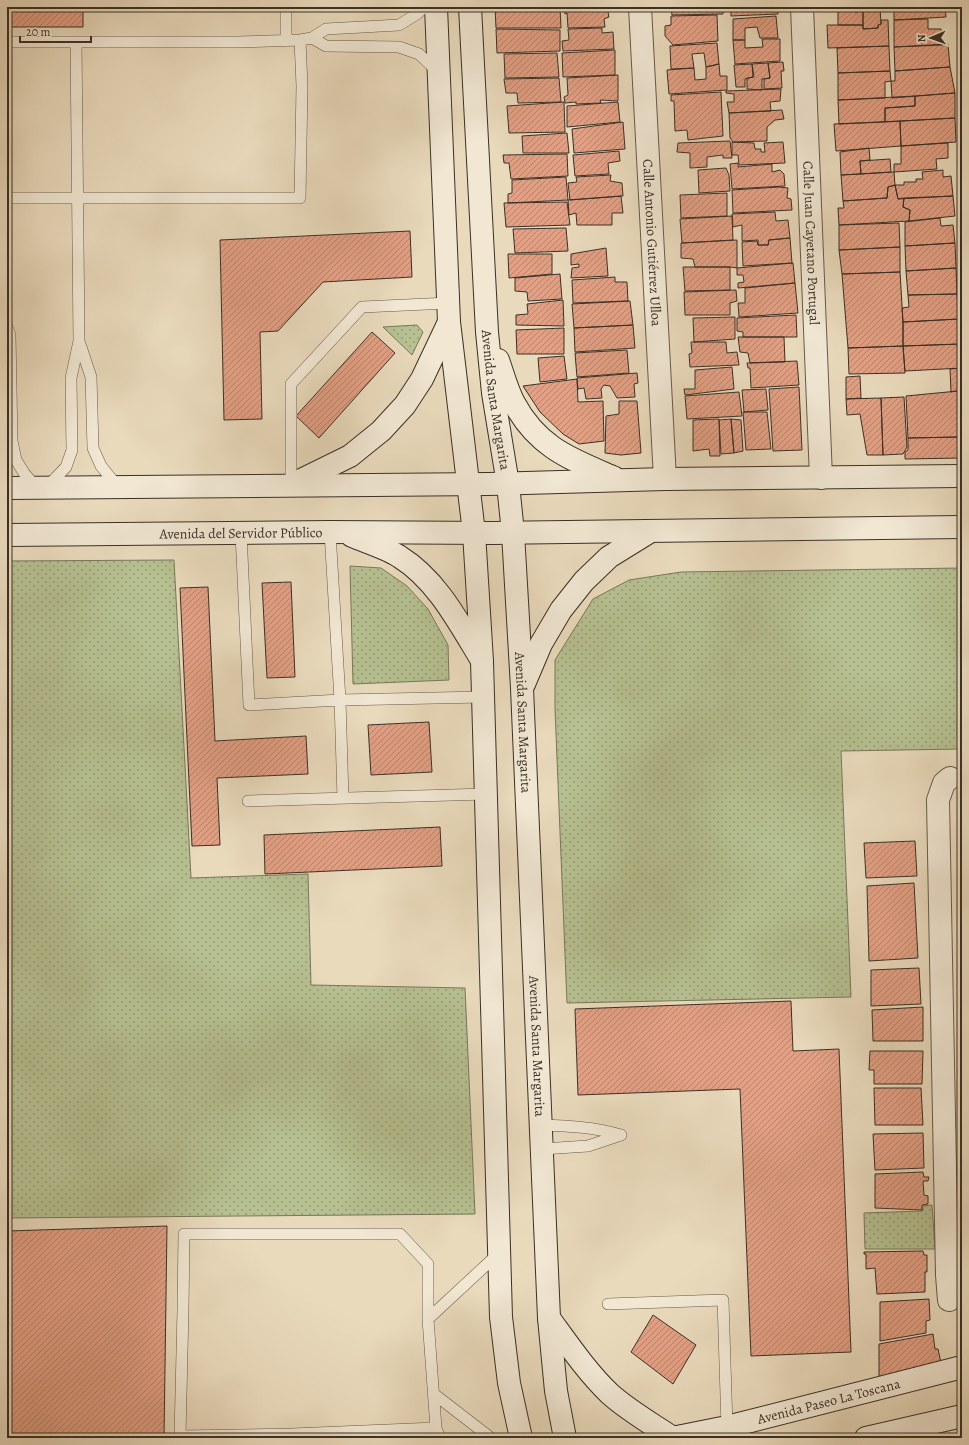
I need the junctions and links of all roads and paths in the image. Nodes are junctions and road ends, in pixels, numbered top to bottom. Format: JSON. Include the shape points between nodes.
{"nodes":[{"id":1,"x":159,"y":7,"type":"edge"},
{"id":2,"x":287,"y":7,"type":"edge"},
{"id":3,"x":424,"y":7,"type":"edge"},
{"id":4,"x":436,"y":7,"type":"edge"},
{"id":5,"x":470,"y":7,"type":"edge"},
{"id":6,"x":640,"y":7,"type":"edge"},
{"id":7,"x":802,"y":7,"type":"edge"},
{"id":8,"x":83,"y":9,"type":"dead end"},
{"id":9,"x":312,"y":38,"type":"junction"},
{"id":10,"x":286,"y":40,"type":"junction"},
{"id":11,"x":300,"y":40,"type":"junction"},
{"id":12,"x":7,"y":42,"type":"edge"},
{"id":13,"x":76,"y":42,"type":"junction"},
{"id":14,"x":439,"y":73,"type":"junction"},
{"id":15,"x":7,"y":198,"type":"edge"},
{"id":16,"x":79,"y":199,"type":"junction"},
{"id":17,"x":449,"y":312,"type":"junction"},
{"id":18,"x":7,"y":327,"type":"edge"},
{"id":19,"x":487,"y":332,"type":"junction"},
{"id":20,"x":79,"y":341,"type":"junction"},
{"id":21,"x":962,"y":476,"type":"edge"},
{"id":22,"x":821,"y":478,"type":"junction"},
{"id":23,"x":665,"y":479,"type":"junction"},
{"id":24,"x":620,"y":480,"type":"junction"},
{"id":25,"x":470,"y":484,"type":"junction"},
{"id":26,"x":508,"y":484,"type":"junction"},
{"id":27,"x":291,"y":486,"type":"junction"},
{"id":28,"x":42,"y":487,"type":"junction"},
{"id":29,"x":118,"y":487,"type":"junction"},
{"id":30,"x":7,"y":488,"type":"edge"},
{"id":31,"x":962,"y":527,"type":"edge"},
{"id":32,"x":651,"y":531,"type":"junction"},
{"id":33,"x":336,"y":532,"type":"junction"},
{"id":34,"x":513,"y":532,"type":"junction"},
{"id":35,"x":240,"y":533,"type":"junction"},
{"id":36,"x":474,"y":533,"type":"junction"},
{"id":37,"x":7,"y":536,"type":"edge"},
{"id":38,"x":482,"y":661,"type":"junction"},
{"id":39,"x":522,"y":688,"type":"junction"},
{"id":40,"x":483,"y":697,"type":"junction"},
{"id":41,"x":340,"y":700,"type":"junction"},
{"id":42,"x":950,"y":778,"type":"dead end"},
{"id":43,"x":486,"y":794,"type":"junction"},
{"id":44,"x":343,"y":798,"type":"junction"},
{"id":45,"x":248,"y":801,"type":"dead end"},
{"id":46,"x":541,"y":1125,"type":"junction"},
{"id":47,"x":542,"y":1149,"type":"junction"},
{"id":48,"x":498,"y":1254,"type":"junction"},
{"id":49,"x":954,"y":1273,"type":"edge"},
{"id":50,"x":949,"y":1300,"type":"dead end"},
{"id":51,"x":608,"y":1304,"type":"dead end"},
{"id":52,"x":548,"y":1318,"type":"junction"},
{"id":53,"x":428,"y":1319,"type":"junction"},
{"id":54,"x":962,"y":1367,"type":"edge"},
{"id":55,"x":434,"y":1394,"type":"junction"},
{"id":56,"x":962,"y":1416,"type":"edge"},
{"id":57,"x":727,"y":1427,"type":"junction"},
{"id":58,"x":438,"y":1433,"type":"edge"},
{"id":59,"x":292,"y":1436,"type":"edge"},
{"id":60,"x":491,"y":1438,"type":"edge"},
{"id":61,"x":521,"y":1438,"type":"edge"},
{"id":62,"x":565,"y":1438,"type":"edge"},
{"id":63,"x":672,"y":1438,"type":"edge"},
{"id":64,"x":866,"y":1438,"type":"edge"}],
"edges":[{"from":1,"to":8,"type":"path"},
{"from":2,"to":10,"type":"lane"},
{"from":3,"to":9,"type":"lane","via":[[399,25],[326,29]]},
{"from":4,"to":14,"type":"main road"},
{"from":5,"to":19,"type":"main road","name":"Avenida Santa Margarita"},
{"from":6,"to":23,"type":"main road","name":"Calle Antonio Gutiérrez Ulloa"},
{"from":7,"to":22,"type":"main road","name":"Calle Juan Cayetano Portugal"},
{"from":9,"to":11,"type":"lane"},
{"from":9,"to":14,"type":"lane","via":[[326,46],[399,47],[419,54]]},
{"from":10,"to":11,"type":"lane"},
{"from":10,"to":13,"type":"lane"},
{"from":11,"to":16,"type":"lane","via":[[300,198]]},
{"from":12,"to":13,"type":"lane"},
{"from":13,"to":16,"type":"lane"},
{"from":14,"to":17,"type":"main road"},
{"from":15,"to":16,"type":"lane"},
{"from":16,"to":20,"type":"lane"},
{"from":17,"to":25,"type":"main road"},
{"from":17,"to":27,"type":"main road","via":[[422,379],[405,405],[381,431],[350,456]]},
{"from":17,"to":27,"type":"lane","via":[[362,306],[291,384]]},
{"from":18,"to":28,"type":"lane","via":[[10,335],[12,441],[16,460],[24,473]]},
{"from":19,"to":24,"type":"main road","via":[[513,402],[533,431],[557,451]]},
{"from":19,"to":26,"type":"main road","name":"Avenida Santa Margarita","via":[[493,393]]},
{"from":20,"to":28,"type":"lane","via":[[71,378],[72,450],[66,467]]},
{"from":20,"to":29,"type":"lane","via":[[91,377],[93,448],[101,466]]},
{"from":21,"to":22,"type":"main road"},
{"from":22,"to":23,"type":"main road"},
{"from":23,"to":24,"type":"main road"},
{"from":24,"to":26,"type":"main road"},
{"from":25,"to":26,"type":"main road"},
{"from":25,"to":27,"type":"main road"},
{"from":25,"to":36,"type":"main road"},
{"from":26,"to":34,"type":"main road","name":"Avenida Santa Margarita"},
{"from":27,"to":29,"type":"main road"},
{"from":28,"to":29,"type":"main road"},
{"from":28,"to":30,"type":"main road"},
{"from":31,"to":32,"type":"main road","name":"Avenida del Servidor Público"},
{"from":32,"to":34,"type":"main road","name":"Avenida del Servidor Público"},
{"from":32,"to":39,"type":"main road","via":[[609,557],[584,581],[560,610],[541,644]]},
{"from":33,"to":35,"type":"main road","name":"Avenida del Servidor Público"},
{"from":33,"to":36,"type":"main road","name":"Avenida del Servidor Público"},
{"from":33,"to":38,"type":"main road","via":[[400,556],[425,578],[448,607]]},
{"from":33,"to":41,"type":"lane"},
{"from":34,"to":36,"type":"main road","name":"Avenida del Servidor Público"},
{"from":34,"to":39,"type":"main road","name":"Avenida Santa Margarita"},
{"from":35,"to":37,"type":"main road","name":"Avenida del Servidor Público"},
{"from":35,"to":41,"type":"lane","via":[[249,705]]},
{"from":36,"to":38,"type":"main road"},
{"from":38,"to":40,"type":"main road"},
{"from":39,"to":46,"type":"main road","name":"Avenida Santa Margarita"},
{"from":40,"to":41,"type":"lane"},
{"from":40,"to":43,"type":"main road"},
{"from":41,"to":44,"type":"lane"},
{"from":42,"to":49,"type":"main road","via":[[944,783],[938,800]]},
{"from":43,"to":44,"type":"lane"},
{"from":43,"to":48,"type":"main road"},
{"from":44,"to":45,"type":"lane"},
{"from":46,"to":47,"type":"main road","name":"Avenida Santa Margarita"},
{"from":46,"to":47,"type":"lane","via":[[588,1127],[621,1135],[588,1146]]},
{"from":47,"to":52,"type":"main road","name":"Avenida Santa Margarita"},
{"from":48,"to":53,"type":"lane"},
{"from":48,"to":61,"type":"main road","via":[[508,1383]]},
{"from":49,"to":50,"type":"main road"},
{"from":51,"to":57,"type":"lane","via":[[723,1300]]},
{"from":52,"to":62,"type":"main road","name":"Avenida Santa Margarita","via":[[556,1391]]},
{"from":52,"to":63,"type":"main road","via":[[610,1394]]},
{"from":53,"to":55,"type":"lane"},
{"from":53,"to":59,"type":"lane","via":[[428,1264],[400,1234],[184,1234],[180,1436]]},
{"from":54,"to":57,"type":"main road","name":"Avenida Paseo La Toscana"},
{"from":55,"to":58,"type":"lane"},
{"from":55,"to":60,"type":"lane"},
{"from":56,"to":64,"type":"main road"},
{"from":57,"to":63,"type":"main road","name":"Avenida Paseo La Toscana"},
{"from":58,"to":59,"type":"lane"}]}
